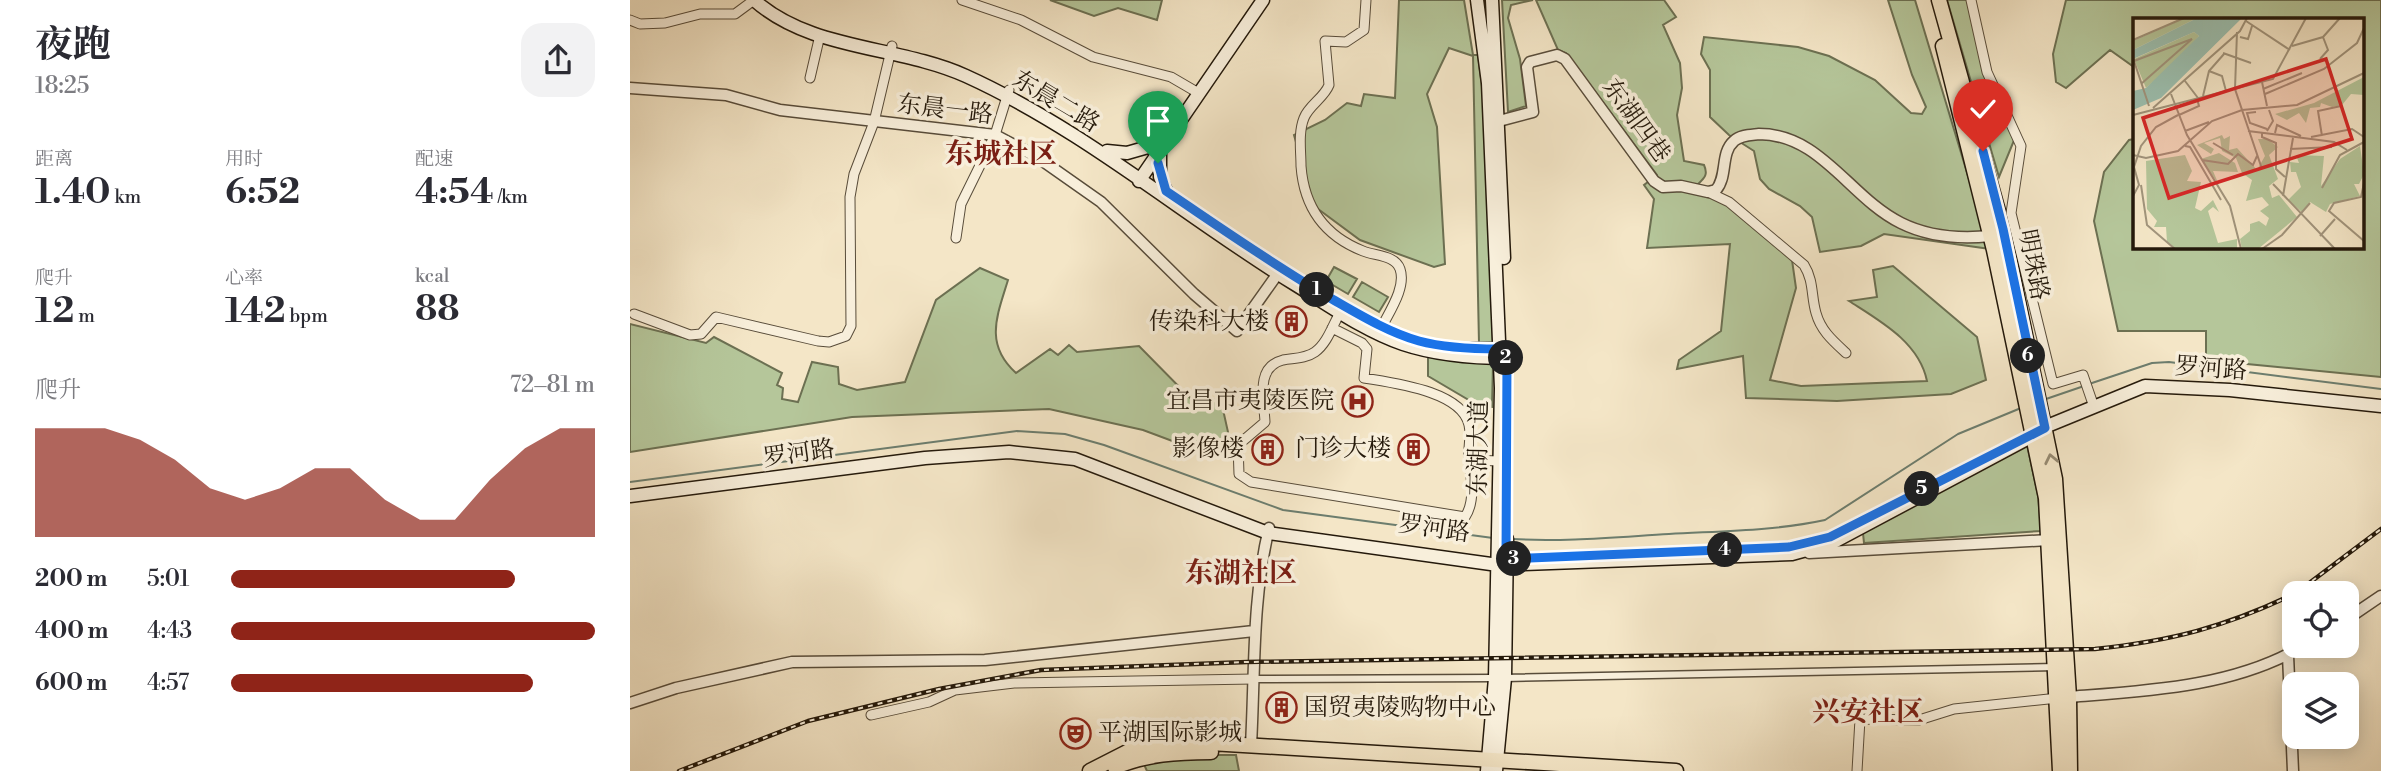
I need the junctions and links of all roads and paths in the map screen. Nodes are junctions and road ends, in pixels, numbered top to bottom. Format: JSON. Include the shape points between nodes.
{"nodes":[{"id":1,"x":754,"y":0,"type":"edge"},
{"id":2,"x":765,"y":0,"type":"edge"},
{"id":3,"x":962,"y":0,"type":"edge"},
{"id":4,"x":1256,"y":0,"type":"edge"},
{"id":5,"x":1263,"y":0,"type":"edge"},
{"id":6,"x":1366,"y":0,"type":"edge"},
{"id":7,"x":1477,"y":0,"type":"edge"},
{"id":8,"x":1492,"y":0,"type":"edge"},
{"id":9,"x":1929,"y":0,"type":"edge"},
{"id":10,"x":1938,"y":0,"type":"edge"},
{"id":11,"x":1971,"y":0,"type":"edge"},
{"id":12,"x":630,"y":20,"type":"edge"},
{"id":13,"x":820,"y":35,"type":"junction"},
{"id":14,"x":891,"y":49,"type":"junction"},
{"id":15,"x":810,"y":78,"type":"dead end"},
{"id":16,"x":630,"y":88,"type":"edge"},
{"id":17,"x":1195,"y":91,"type":"junction"},
{"id":18,"x":1007,"y":93,"type":"junction"},
{"id":19,"x":1499,"y":121,"type":"junction"},
{"id":20,"x":874,"y":122,"type":"junction"},
{"id":21,"x":995,"y":135,"type":"junction"},
{"id":22,"x":1158,"y":148,"type":"junction"},
{"id":23,"x":1107,"y":151,"type":"junction"},
{"id":24,"x":1138,"y":176,"type":"junction"},
{"id":25,"x":1166,"y":191,"type":"junction"},
{"id":26,"x":1708,"y":192,"type":"junction"},
{"id":27,"x":1990,"y":236,"type":"junction"},
{"id":28,"x":956,"y":239,"type":"dead end"},
{"id":29,"x":1279,"y":272,"type":"junction"},
{"id":30,"x":1342,"y":309,"type":"junction"},
{"id":31,"x":634,"y":314,"type":"dead end"},
{"id":32,"x":1332,"y":328,"type":"junction"},
{"id":33,"x":1380,"y":330,"type":"junction"},
{"id":34,"x":1846,"y":353,"type":"dead end"},
{"id":35,"x":1503,"y":354,"type":"junction"},
{"id":36,"x":2027,"y":379,"type":"junction"},
{"id":37,"x":2381,"y":406,"type":"edge"},
{"id":38,"x":2094,"y":407,"type":"junction"},
{"id":39,"x":2037,"y":432,"type":"junction"},
{"id":40,"x":1469,"y":460,"type":"junction"},
{"id":41,"x":1500,"y":461,"type":"junction"},
{"id":42,"x":630,"y":496,"type":"edge"},
{"id":43,"x":1504,"y":521,"type":"junction"},
{"id":44,"x":1862,"y":527,"type":"junction"},
{"id":45,"x":1268,"y":531,"type":"junction"},
{"id":46,"x":2049,"y":540,"type":"junction"},
{"id":47,"x":1868,"y":550,"type":"junction"},
{"id":48,"x":1792,"y":554,"type":"junction"},
{"id":49,"x":1502,"y":562,"type":"junction"},
{"id":50,"x":2381,"y":596,"type":"edge"},
{"id":51,"x":2359,"y":611,"type":"edge"},
{"id":52,"x":1254,"y":631,"type":"junction"},
{"id":53,"x":2282,"y":657,"type":"edge"},
{"id":54,"x":2288,"y":658,"type":"edge"},
{"id":55,"x":2056,"y":667,"type":"junction"},
{"id":56,"x":1500,"y":678,"type":"junction"},
{"id":57,"x":1254,"y":680,"type":"junction"},
{"id":58,"x":2064,"y":698,"type":"junction"},
{"id":59,"x":630,"y":703,"type":"edge"},
{"id":60,"x":871,"y":715,"type":"dead end"},
{"id":61,"x":1251,"y":745,"type":"junction"},
{"id":62,"x":1493,"y":766,"type":"edge"},
{"id":63,"x":1090,"y":771,"type":"edge"},
{"id":64,"x":1104,"y":771,"type":"edge"},
{"id":65,"x":1552,"y":771,"type":"edge"},
{"id":66,"x":1676,"y":771,"type":"edge"},
{"id":67,"x":1857,"y":771,"type":"edge"},
{"id":68,"x":2060,"y":771,"type":"edge"},
{"id":69,"x":2070,"y":771,"type":"edge"},
{"id":70,"x":2293,"y":771,"type":"edge"}],
"edges":[{"from":1,"to":12,"type":"street","via":[[735,14],[700,14],[665,23]]},
{"from":1,"to":13,"type":"main road","name":"东晨二路","via":[[790,27]]},
{"from":2,"to":14,"type":"main road","name":"东晨二路","via":[[795,20]]},
{"from":3,"to":17,"type":"street","via":[[1021,20],[1093,57],[1171,77]]},
{"from":4,"to":17,"type":"main road"},
{"from":5,"to":22,"type":"main road"},
{"from":6,"to":33,"type":"street","via":[[1364,30],[1346,42],[1325,41],[1329,85],[1304,118],[1300,146],[1311,209],[1324,226],[1363,251],[1393,259],[1399,267],[1395,299]]},
{"from":7,"to":35,"type":"main road","name":"东湖大道","via":[[1487,66]]},
{"from":8,"to":19,"type":"main road","name":"东湖大道"},
{"from":9,"to":27,"type":"main road","name":"明珠路"},
{"from":10,"to":36,"type":"main road","name":"明珠路","via":[[2003,229]]},
{"from":11,"to":38,"type":"street","via":[[1987,72],[2021,146],[2011,212],[2053,384],[2083,375]]},
{"from":13,"to":14,"type":"main road","name":"东晨二路"},
{"from":13,"to":15,"type":"street"},
{"from":14,"to":18,"type":"main road","name":"东晨二路"},
{"from":14,"to":20,"type":"street"},
{"from":16,"to":20,"type":"street","name":"东晨一路","via":[[726,95],[780,110]]},
{"from":17,"to":22,"type":"main road"},
{"from":18,"to":21,"type":"street"},
{"from":18,"to":23,"type":"main road","name":"东晨二路"},
{"from":18,"to":24,"type":"main road","name":"东晨二路"},
{"from":19,"to":26,"type":"street","name":"东湖四巷","via":[[1533,112],[1527,67],[1530,62],[1557,55],[1658,185]]},
{"from":19,"to":35,"type":"main road","name":"东湖大道"},
{"from":20,"to":21,"type":"street","name":"东晨一路"},
{"from":20,"to":31,"type":"street","via":[[850,197],[851,326],[846,336],[818,341],[716,317],[701,334],[690,335]]},
{"from":21,"to":28,"type":"street","via":[[961,204]]},
{"from":21,"to":29,"type":"street","name":"东晨一路","via":[[1037,157],[1101,202],[1237,331]]},
{"from":22,"to":23,"type":"main road"},
{"from":22,"to":24,"type":"main road"},
{"from":22,"to":25,"type":"main road"},
{"from":23,"to":24,"type":"main road","name":"东晨二路"},
{"from":24,"to":25,"type":"main road","name":"东晨二路"},
{"from":24,"to":29,"type":"main road","name":"东晨二路"},
{"from":25,"to":29,"type":"main road","name":"东晨二路"},
{"from":26,"to":27,"type":"street","via":[[1720,185],[1728,149],[1735,139],[1772,135],[1809,148],[1866,201],[1901,223],[1947,236]]},
{"from":26,"to":34,"type":"street","via":[[1729,202],[1804,265],[1812,277],[1815,312],[1824,332]]},
{"from":27,"to":36,"type":"main road","name":"明珠路"},
{"from":29,"to":30,"type":"main road","name":"东晨二路"},
{"from":30,"to":32,"type":"street"},
{"from":30,"to":33,"type":"main road","name":"东晨二路"},
{"from":32,"to":40,"type":"street","via":[[1367,349],[1364,378],[1418,387],[1462,410],[1469,423]]},
{"from":32,"to":40,"type":"street","via":[[1313,353],[1266,370],[1265,422],[1238,445],[1241,478],[1465,517],[1472,490]]},
{"from":33,"to":35,"type":"main road","name":"东晨二路","via":[[1441,346]]},
{"from":35,"to":41,"type":"main road","name":"东湖大道"},
{"from":35,"to":43,"type":"main road","name":"东湖大道"},
{"from":36,"to":39,"type":"main road"},
{"from":37,"to":38,"type":"main road","name":"罗河路","via":[[2145,386]]},
{"from":38,"to":39,"type":"main road","name":"罗河路"},
{"from":39,"to":44,"type":"main road","name":"罗河路"},
{"from":39,"to":46,"type":"main road"},
{"from":39,"to":49,"type":"main road","name":"罗河路","via":[[1810,543]]},
{"from":58,"to":39,"type":"main road","one_way":true,"via":[[2056,479]]},
{"from":40,"to":41,"type":"street"},
{"from":41,"to":43,"type":"main road","name":"东湖大道"},
{"from":42,"to":45,"type":"main road","name":"罗河路","via":[[974,454],[1007,446],[1076,454]]},
{"from":43,"to":49,"type":"main road","name":"东湖大道"},
{"from":44,"to":47,"type":"street","via":[[1856,540]]},
{"from":44,"to":48,"type":"main road","name":"罗河路","via":[[1832,543]]},
{"from":45,"to":49,"type":"main road","name":"罗河路"},
{"from":45,"to":52,"type":"street"},
{"from":46,"to":47,"type":"street","name":"罗河路"},
{"from":46,"to":55,"type":"main road"},
{"from":47,"to":48,"type":"street","name":"罗河路"},
{"from":48,"to":49,"type":"main road","name":"罗河路"},
{"from":49,"to":56,"type":"main road","name":"东湖大道"},
{"from":50,"to":51,"type":"street"},
{"from":52,"to":57,"type":"street"},
{"from":52,"to":59,"type":"street","via":[[985,660],[792,662]]},
{"from":53,"to":58,"type":"street","via":[[2194,686]]},
{"from":54,"to":70,"type":"street"},
{"from":55,"to":56,"type":"street"},
{"from":55,"to":58,"type":"main road"},
{"from":56,"to":57,"type":"street"},
{"from":56,"to":62,"type":"main road","name":"东湖大道"},
{"from":57,"to":60,"type":"street","via":[[1014,683],[955,690],[929,702]]},
{"from":57,"to":61,"type":"street"},
{"from":58,"to":67,"type":"street","via":[[1954,709],[1919,720],[1860,719]]},
{"from":58,"to":68,"type":"main road"},
{"from":58,"to":69,"type":"main road"},
{"from":61,"to":62,"type":"main road"},
{"from":61,"to":63,"type":"main road","via":[[1141,745]]},
{"from":62,"to":64,"type":"main road","via":[[1171,752],[1139,757]]},
{"from":62,"to":65,"type":"main road"},
{"from":62,"to":66,"type":"main road"}]}
